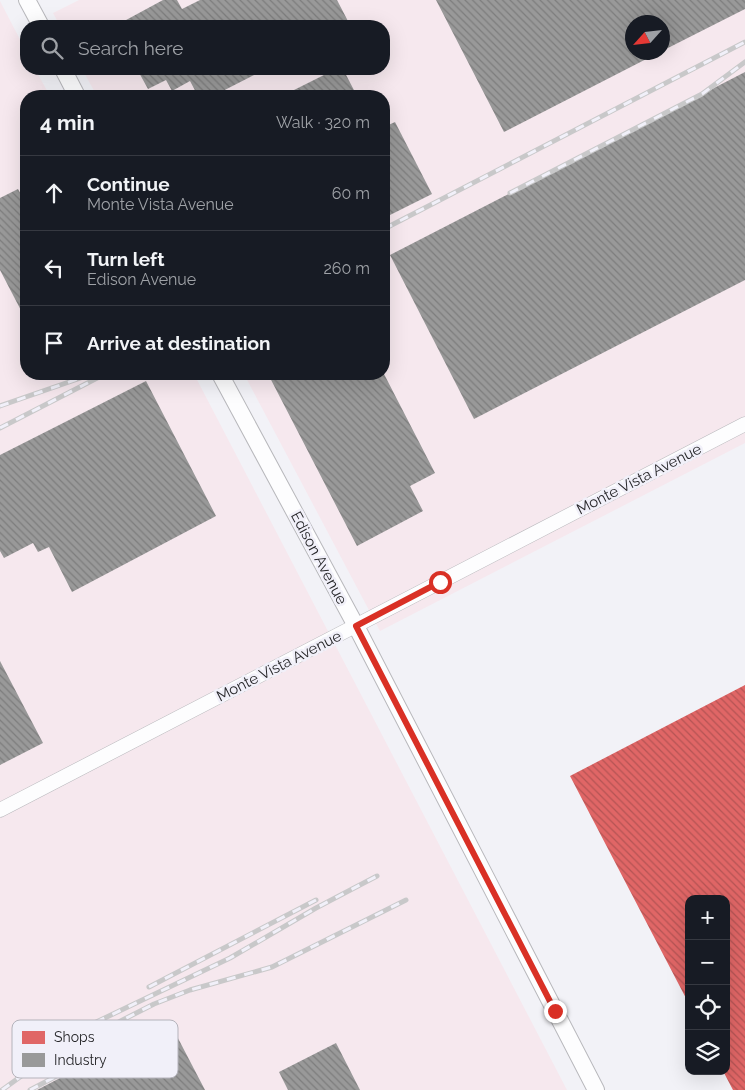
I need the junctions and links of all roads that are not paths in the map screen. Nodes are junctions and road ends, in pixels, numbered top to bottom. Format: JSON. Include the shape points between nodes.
{"nodes":[{"id":1,"x":27,"y":0,"type":"edge"},
{"id":2,"x":38,"y":20,"type":"edge"},
{"id":3,"x":66,"y":75,"type":"edge"},
{"id":4,"x":74,"y":90,"type":"edge"},
{"id":5,"x":223,"y":380,"type":"edge"},
{"id":6,"x":745,"y":424,"type":"edge"},
{"id":7,"x":356,"y":626,"type":"junction"},
{"id":8,"x":0,"y":810,"type":"edge"},
{"id":9,"x":596,"y":1090,"type":"edge"}],
"edges":[{"from":1,"to":2,"type":"main road"},
{"from":3,"to":4,"type":"main road"},
{"from":5,"to":7,"type":"main road","name":"Edison Avenue"},
{"from":6,"to":7,"type":"street","name":"Monte Vista Avenue"},
{"from":7,"to":8,"type":"street","name":"Monte Vista Avenue"},
{"from":7,"to":9,"type":"main road","name":"Edison Avenue"}]}
